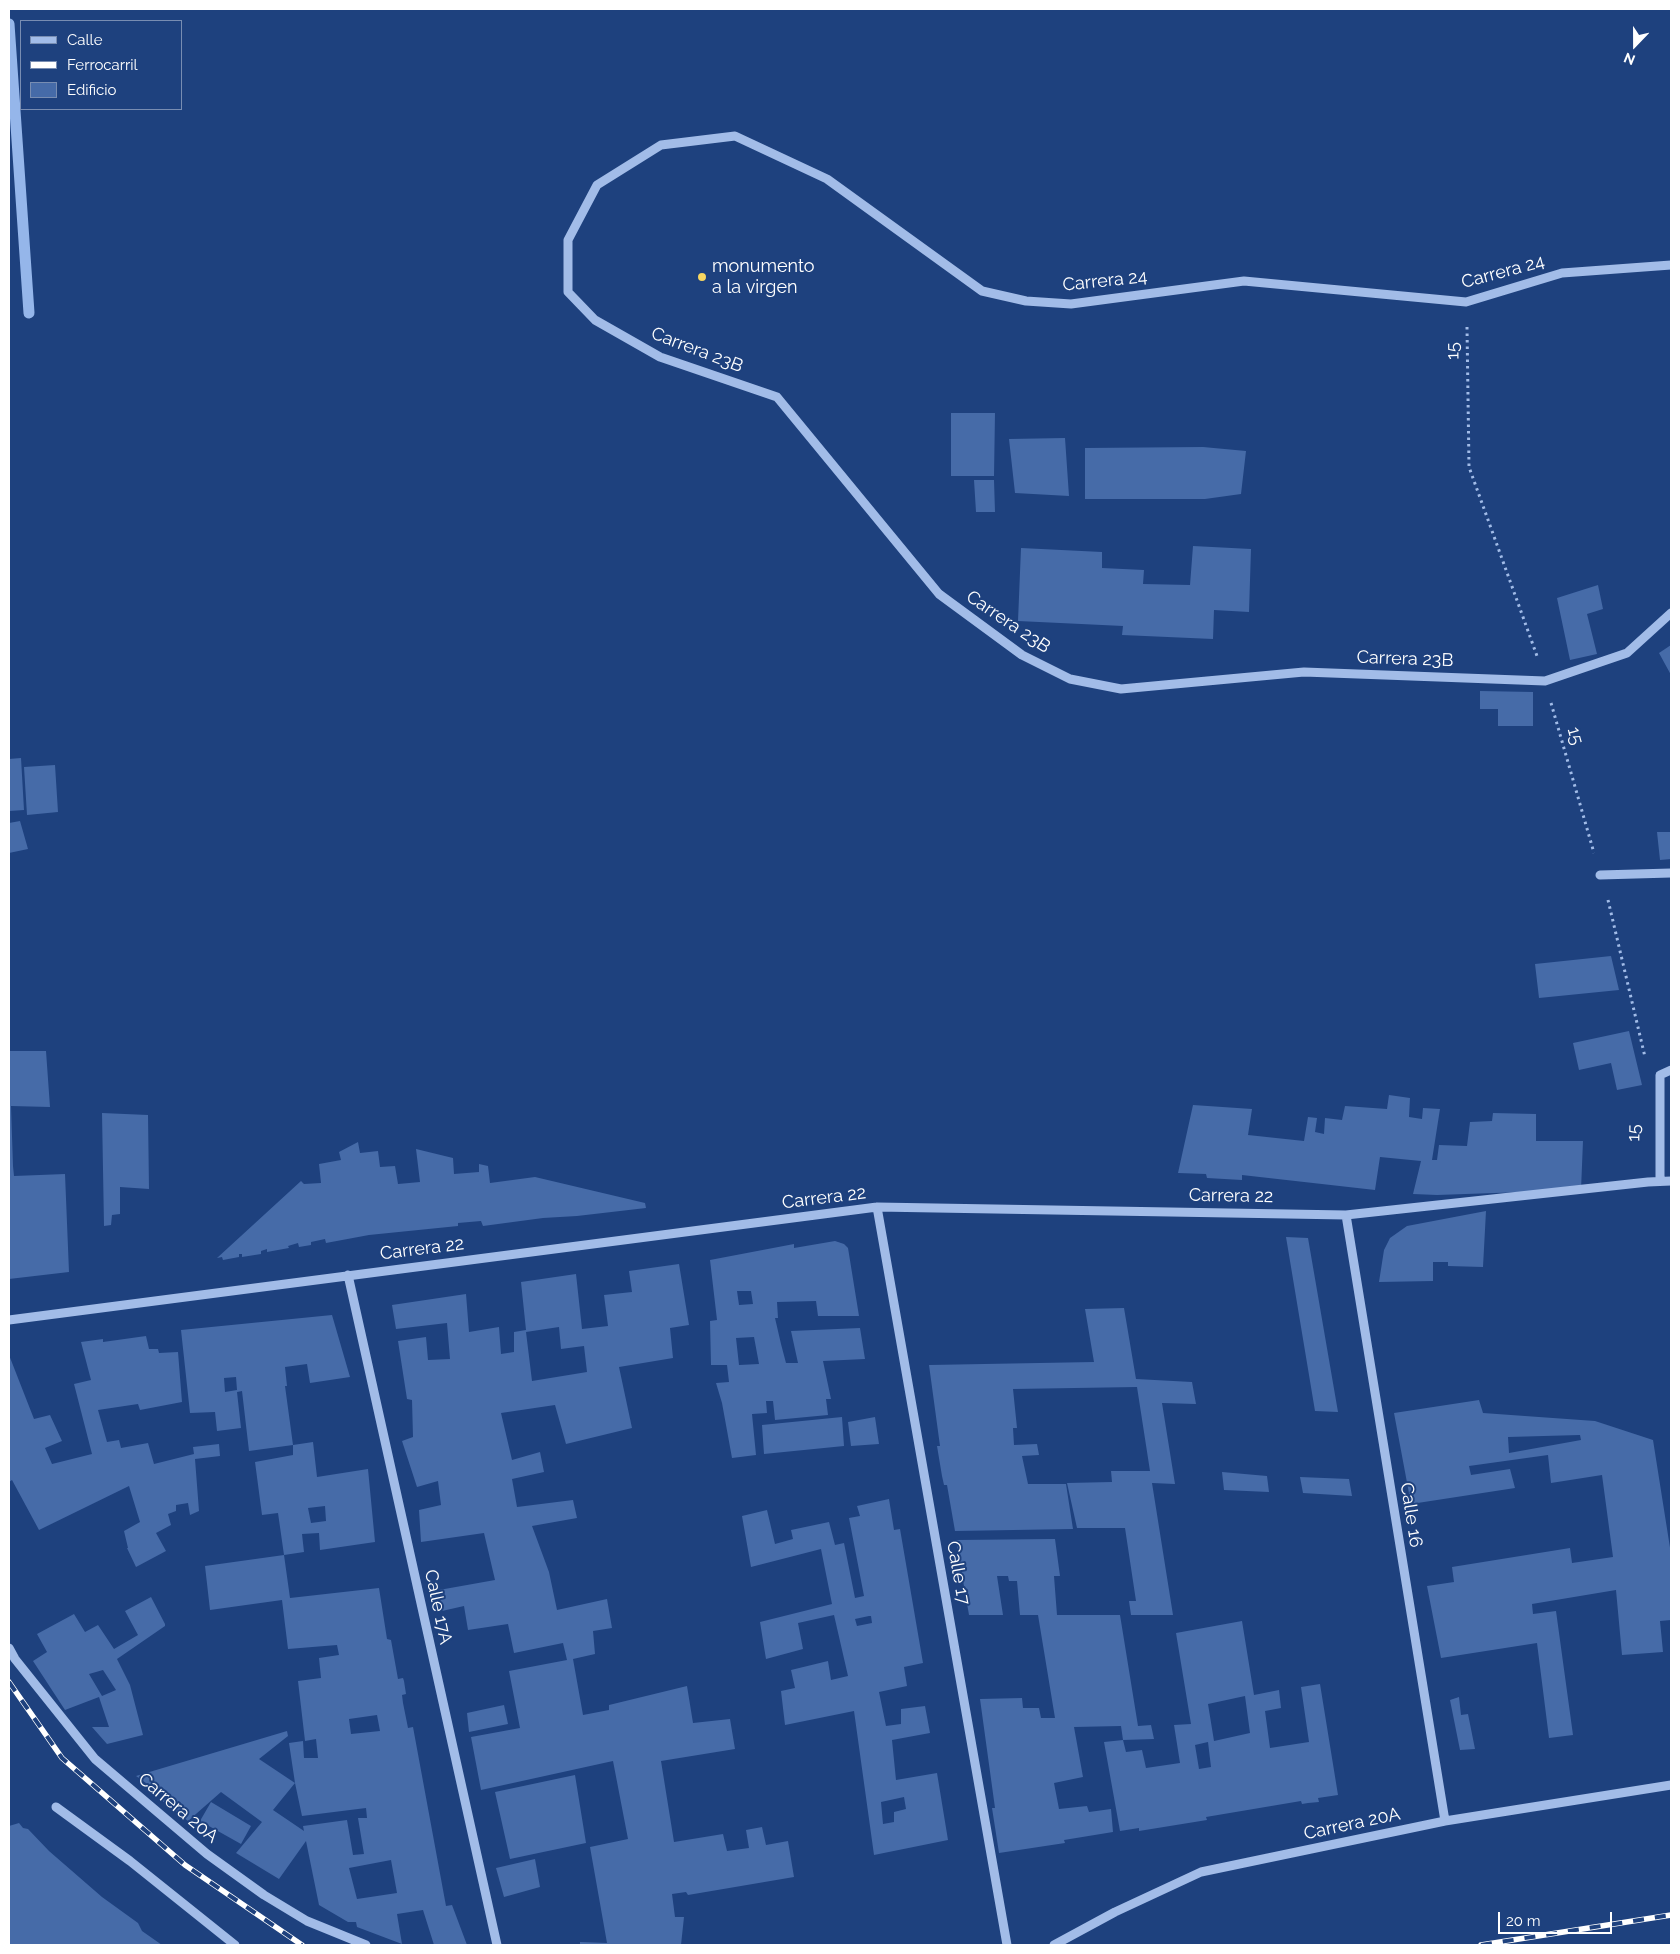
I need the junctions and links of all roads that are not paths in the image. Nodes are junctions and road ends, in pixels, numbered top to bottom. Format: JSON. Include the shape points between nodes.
{"nodes":[{"id":1,"x":568,"y":240,"type":"joint"},
{"id":2,"x":1671,"y":265,"type":"edge"},
{"id":3,"x":1671,"y":613,"type":"edge"},
{"id":4,"x":1671,"y":873,"type":"edge"},
{"id":5,"x":1600,"y":875,"type":"road end"},
{"id":6,"x":1671,"y":1070,"type":"edge"},
{"id":7,"x":1660,"y":1181,"type":"junction"},
{"id":8,"x":1671,"y":1182,"type":"edge"},
{"id":9,"x":878,"y":1207,"type":"junction"},
{"id":10,"x":1346,"y":1214,"type":"junction"},
{"id":11,"x":348,"y":1275,"type":"junction"},
{"id":12,"x":9,"y":1320,"type":"edge"},
{"id":13,"x":9,"y":1648,"type":"edge"},
{"id":14,"x":1671,"y":1785,"type":"edge"},
{"id":15,"x":56,"y":1807,"type":"dead end"},
{"id":16,"x":1445,"y":1821,"type":"junction"},
{"id":17,"x":235,"y":1945,"type":"edge"},
{"id":18,"x":366,"y":1945,"type":"edge"},
{"id":19,"x":497,"y":1945,"type":"edge"},
{"id":20,"x":1007,"y":1945,"type":"edge"},
{"id":21,"x":1054,"y":1945,"type":"edge"}],
"edges":[{"from":1,"to":2,"type":"street","name":"Carrera 24","via":[[596,185],[661,145],[735,136],[827,180],[982,291],[1026,301],[1071,304],[1244,281],[1466,302],[1562,273]]},
{"from":1,"to":3,"type":"street","name":"Carrera 23B","via":[[568,292],[595,320],[660,357],[777,397],[938,594],[1022,655],[1070,679],[1121,690],[1304,672],[1545,681],[1627,653]]},
{"from":4,"to":5,"type":"street"},
{"from":6,"to":7,"type":"street","via":[[1660,1074]]},
{"from":7,"to":8,"type":"street","name":"Carrera 22"},
{"from":7,"to":10,"type":"street","name":"Carrera 22"},
{"from":9,"to":10,"type":"street","name":"Carrera 22"},
{"from":9,"to":11,"type":"street","name":"Carrera 22"},
{"from":9,"to":20,"type":"street","name":"Calle 17"},
{"from":10,"to":16,"type":"street","name":"Calle 16"},
{"from":11,"to":12,"type":"street","name":"Carrera 22"},
{"from":11,"to":19,"type":"street","name":"Calle 17A"},
{"from":13,"to":18,"type":"street","name":"Carrera 20A","via":[[95,1759],[207,1854],[307,1921]]},
{"from":14,"to":16,"type":"street","name":"Carrera 20A"},
{"from":15,"to":17,"type":"street"},
{"from":16,"to":21,"type":"street","name":"Carrera 20A","via":[[1201,1872]]}]}
